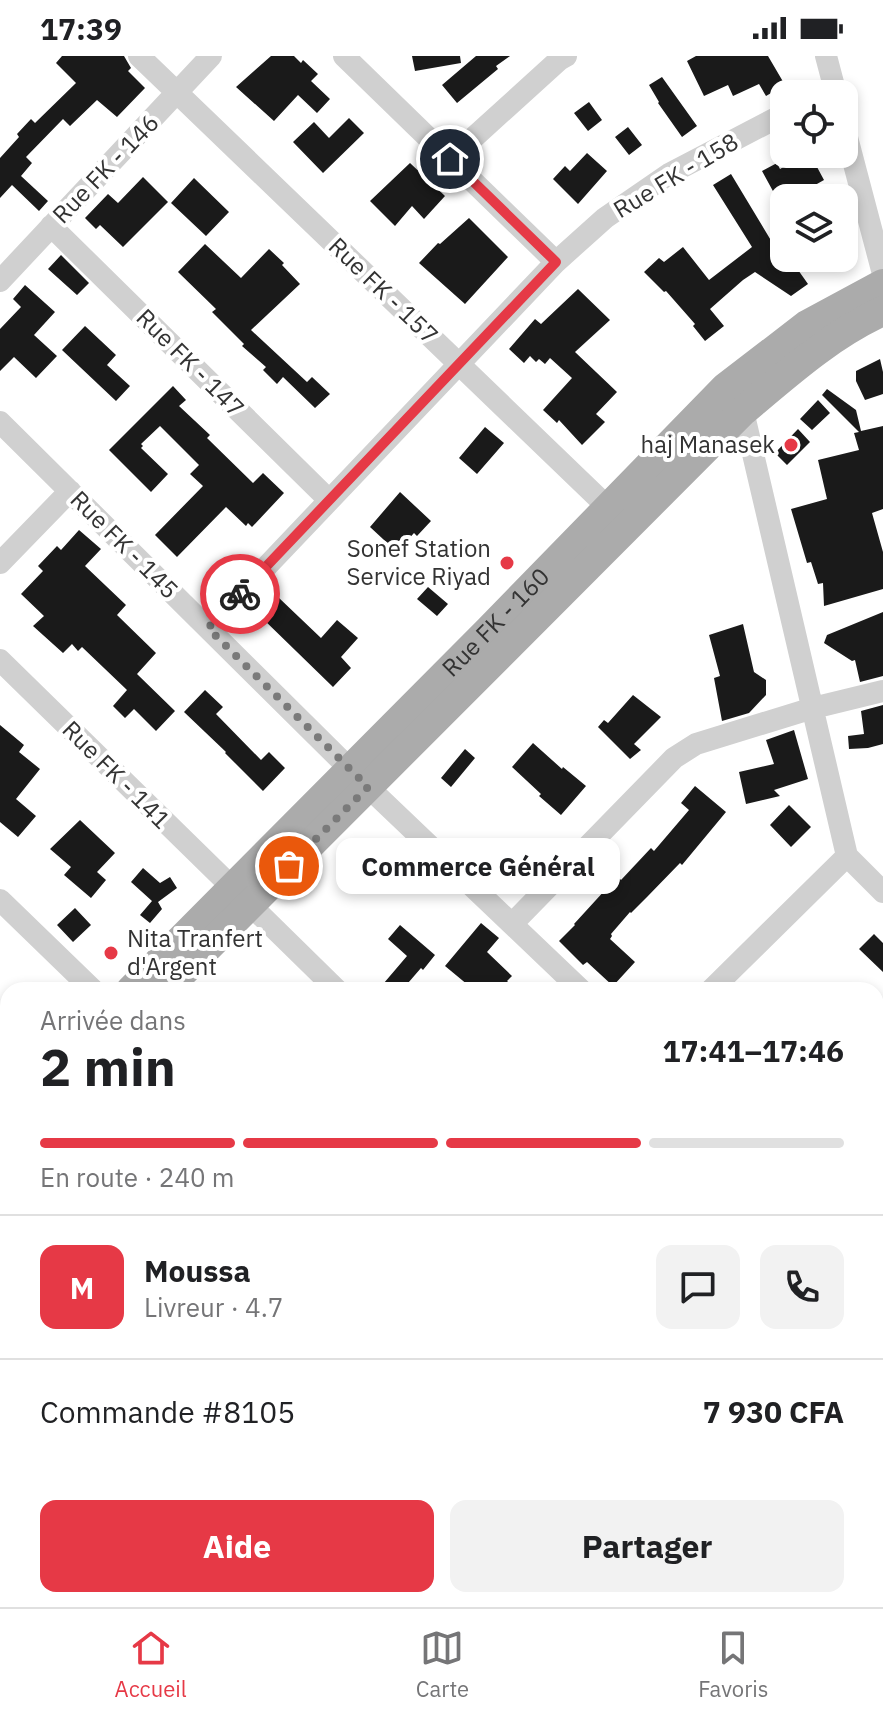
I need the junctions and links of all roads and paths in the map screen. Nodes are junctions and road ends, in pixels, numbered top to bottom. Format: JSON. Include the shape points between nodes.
{"nodes":[{"id":1,"x":139,"y":56,"type":"edge"},
{"id":2,"x":211,"y":56,"type":"edge"},
{"id":3,"x":344,"y":56,"type":"edge"},
{"id":4,"x":826,"y":56,"type":"edge"},
{"id":5,"x":560,"y":57,"type":"edge"},
{"id":6,"x":829,"y":80,"type":"edge"},
{"id":7,"x":178,"y":93,"type":"junction"},
{"id":8,"x":770,"y":121,"type":"edge"},
{"id":9,"x":450,"y":159,"type":"junction"},
{"id":10,"x":855,"y":168,"type":"edge"},
{"id":11,"x":51,"y":226,"type":"junction"},
{"id":12,"x":556,"y":262,"type":"junction"},
{"id":13,"x":883,"y":274,"type":"edge"},
{"id":14,"x":0,"y":281,"type":"edge"},
{"id":15,"x":883,"y":284,"type":"edge"},
{"id":16,"x":862,"y":313,"type":"edge"},
{"id":17,"x":459,"y":364,"type":"junction"},
{"id":18,"x":743,"y":411,"type":"junction"},
{"id":19,"x":0,"y":422,"type":"edge"},
{"id":20,"x":70,"y":491,"type":"junction"},
{"id":21,"x":329,"y":500,"type":"junction"},
{"id":22,"x":618,"y":517,"type":"junction"},
{"id":23,"x":0,"y":563,"type":"edge"},
{"id":24,"x":208,"y":628,"type":"junction"},
{"id":25,"x":0,"y":660,"type":"edge"},
{"id":26,"x":883,"y":691,"type":"edge"},
{"id":27,"x":813,"y":708,"type":"junction"},
{"id":28,"x":359,"y":778,"type":"junction"},
{"id":29,"x":847,"y":856,"type":"junction"},
{"id":30,"x":883,"y":892,"type":"edge"},
{"id":31,"x":241,"y":897,"type":"junction"},
{"id":32,"x":0,"y":900,"type":"edge"},
{"id":33,"x":512,"y":924,"type":"junction"},
{"id":34,"x":85,"y":982,"type":"edge"},
{"id":35,"x":140,"y":982,"type":"edge"},
{"id":36,"x":172,"y":982,"type":"edge"},
{"id":37,"x":329,"y":982,"type":"edge"},
{"id":38,"x":573,"y":982,"type":"edge"},
{"id":39,"x":719,"y":982,"type":"edge"}],
"edges":[{"from":1,"to":7,"type":"street","name":"Rue FK - 157"},
{"from":2,"to":7,"type":"street","name":"Rue FK - 146"},
{"from":3,"to":9,"type":"street"},
{"from":4,"to":6,"type":"street"},
{"from":5,"to":9,"type":"street"},
{"from":7,"to":11,"type":"street","name":"Rue FK - 146"},
{"from":7,"to":17,"type":"street","name":"Rue FK - 157"},
{"from":8,"to":12,"type":"street","name":"Rue FK - 158","via":[[669,174],[605,218]]},
{"from":9,"to":12,"type":"street"},
{"from":10,"to":13,"type":"street"},
{"from":11,"to":14,"type":"street","name":"Rue FK - 146"},
{"from":11,"to":21,"type":"street","name":"Rue FK - 147"},
{"from":12,"to":17,"type":"street","name":"Rue FK - 158"},
{"from":15,"to":16,"type":"main road","name":"Rue FK - 160"},
{"from":16,"to":18,"type":"main road","name":"Rue FK - 160"},
{"from":16,"to":22,"type":"main road","name":"Rue FK - 160","via":[[807,325],[725,388]]},
{"from":17,"to":21,"type":"street","name":"Rue FK - 158"},
{"from":17,"to":22,"type":"street","name":"Rue FK - 157"},
{"from":18,"to":22,"type":"main road","name":"Rue FK - 160"},
{"from":18,"to":27,"type":"street"},
{"from":19,"to":20,"type":"street","name":"Rue FK - 145"},
{"from":20,"to":23,"type":"street"},
{"from":20,"to":24,"type":"street","name":"Rue FK - 145"},
{"from":21,"to":24,"type":"street","name":"Rue FK - 158"},
{"from":22,"to":28,"type":"main road","name":"Rue FK - 160"},
{"from":24,"to":28,"type":"street","name":"Rue FK - 145"},
{"from":25,"to":31,"type":"street","name":"Rue FK - 141"},
{"from":26,"to":27,"type":"street"},
{"from":27,"to":29,"type":"street"},
{"from":27,"to":33,"type":"street","via":[[684,750]]},
{"from":28,"to":31,"type":"main road","name":"Rue FK - 160"},
{"from":28,"to":33,"type":"street","name":"Rue FK - 145"},
{"from":29,"to":30,"type":"street"},
{"from":29,"to":39,"type":"street"},
{"from":31,"to":35,"type":"main road","name":"Rue FK - 160"},
{"from":31,"to":36,"type":"main road","name":"Rue FK - 160"},
{"from":31,"to":37,"type":"street","name":"Rue FK - 141"},
{"from":32,"to":34,"type":"street"},
{"from":33,"to":38,"type":"street","name":"Rue FK - 145"}]}
